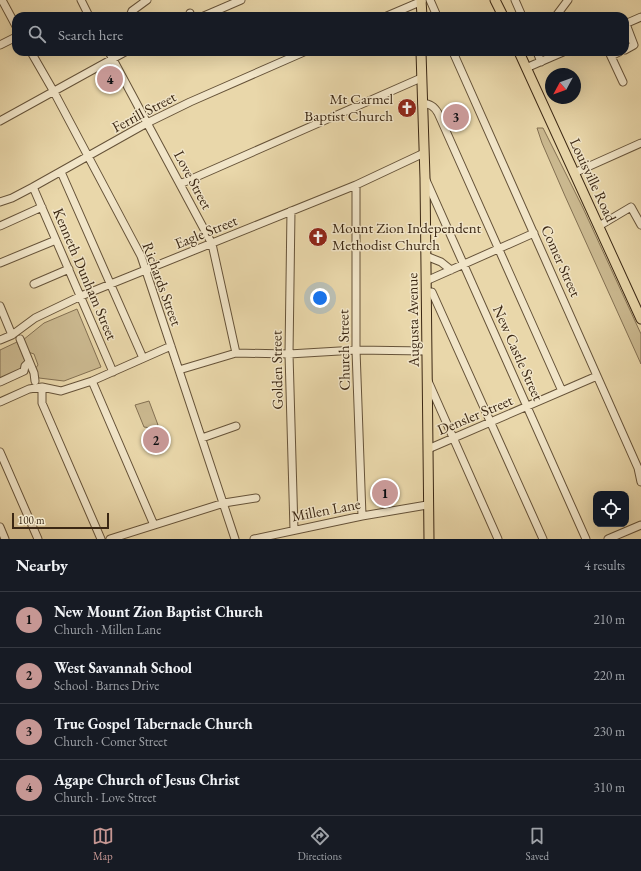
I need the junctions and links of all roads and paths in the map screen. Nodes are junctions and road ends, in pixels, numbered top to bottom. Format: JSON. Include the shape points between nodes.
{"nodes":[{"id":1,"x":2,"y":0,"type":"edge"},
{"id":2,"x":80,"y":0,"type":"edge"},
{"id":3,"x":147,"y":0,"type":"edge"},
{"id":4,"x":241,"y":0,"type":"edge"},
{"id":5,"x":424,"y":0,"type":"edge"},
{"id":6,"x":495,"y":0,"type":"edge"},
{"id":7,"x":515,"y":0,"type":"edge"},
{"id":8,"x":568,"y":0,"type":"edge"},
{"id":9,"x":87,"y":12,"type":"edge"},
{"id":10,"x":132,"y":12,"type":"edge"},
{"id":11,"x":208,"y":12,"type":"edge"},
{"id":12,"x":396,"y":12,"type":"edge"},
{"id":13,"x":422,"y":12,"type":"edge"},
{"id":14,"x":434,"y":12,"type":"edge"},
{"id":15,"x":501,"y":12,"type":"edge"},
{"id":16,"x":520,"y":12,"type":"edge"},
{"id":17,"x":559,"y":12,"type":"edge"},
{"id":18,"x":641,"y":17,"type":"edge"},
{"id":19,"x":12,"y":19,"type":"edge"},
{"id":20,"x":629,"y":22,"type":"edge"},
{"id":21,"x":629,"y":33,"type":"edge"},
{"id":22,"x":12,"y":39,"type":"edge"},
{"id":23,"x":0,"y":45,"type":"edge"},
{"id":24,"x":629,"y":48,"type":"edge"},
{"id":25,"x":33,"y":56,"type":"edge"},
{"id":26,"x":111,"y":56,"type":"edge"},
{"id":27,"x":118,"y":56,"type":"edge"},
{"id":28,"x":295,"y":56,"type":"edge"},
{"id":29,"x":422,"y":56,"type":"edge"},
{"id":30,"x":455,"y":56,"type":"edge"},
{"id":31,"x":521,"y":56,"type":"edge"},
{"id":32,"x":539,"y":56,"type":"edge"},
{"id":33,"x":554,"y":56,"type":"edge"},
{"id":34,"x":611,"y":56,"type":"edge"},
{"id":35,"x":112,"y":59,"type":"junction"},
{"id":36,"x":541,"y":62,"type":"junction"},
{"id":37,"x":526,"y":68,"type":"junction"},
{"id":38,"x":421,"y":78,"type":"junction"},
{"id":39,"x":623,"y":82,"type":"dead end"},
{"id":40,"x":54,"y":92,"type":"junction"},
{"id":41,"x":422,"y":103,"type":"junction"},
{"id":42,"x":0,"y":121,"type":"edge"},
{"id":43,"x":147,"y":124,"type":"junction"},
{"id":44,"x":641,"y":143,"type":"edge"},
{"id":45,"x":424,"y":152,"type":"junction"},
{"id":46,"x":88,"y":157,"type":"junction"},
{"id":47,"x":61,"y":172,"type":"junction"},
{"id":48,"x":574,"y":173,"type":"junction"},
{"id":49,"x":425,"y":178,"type":"junction"},
{"id":50,"x":180,"y":184,"type":"junction"},
{"id":51,"x":356,"y":184,"type":"junction"},
{"id":52,"x":33,"y":187,"type":"junction"},
{"id":53,"x":0,"y":202,"type":"edge"},
{"id":54,"x":42,"y":207,"type":"junction"},
{"id":55,"x":290,"y":211,"type":"junction"},
{"id":56,"x":641,"y":225,"type":"edge"},
{"id":57,"x":0,"y":226,"type":"edge"},
{"id":58,"x":599,"y":226,"type":"junction"},
{"id":59,"x":534,"y":233,"type":"junction"},
{"id":60,"x":56,"y":240,"type":"junction"},
{"id":61,"x":212,"y":244,"type":"junction"},
{"id":62,"x":499,"y":249,"type":"junction"},
{"id":63,"x":426,"y":256,"type":"junction"},
{"id":64,"x":0,"y":263,"type":"edge"},
{"id":65,"x":464,"y":264,"type":"junction"},
{"id":66,"x":68,"y":269,"type":"junction"},
{"id":67,"x":146,"y":269,"type":"junction"},
{"id":68,"x":451,"y":270,"type":"junction"},
{"id":69,"x":426,"y":281,"type":"junction"},
{"id":70,"x":34,"y":284,"type":"dead end"},
{"id":71,"x":110,"y":284,"type":"junction"},
{"id":72,"x":426,"y":292,"type":"junction"},
{"id":73,"x":80,"y":296,"type":"junction"},
{"id":74,"x":0,"y":306,"type":"edge"},
{"id":75,"x":641,"y":319,"type":"edge"},
{"id":76,"x":12,"y":335,"type":"junction"},
{"id":77,"x":20,"y":339,"type":"dead end"},
{"id":78,"x":0,"y":340,"type":"edge"},
{"id":79,"x":171,"y":346,"type":"junction"},
{"id":80,"x":356,"y":350,"type":"junction"},
{"id":81,"x":426,"y":351,"type":"junction"},
{"id":82,"x":236,"y":353,"type":"junction"},
{"id":83,"x":289,"y":354,"type":"junction"},
{"id":84,"x":143,"y":358,"type":"junction"},
{"id":85,"x":29,"y":362,"type":"junction"},
{"id":86,"x":179,"y":370,"type":"junction"},
{"id":87,"x":24,"y":371,"type":"junction"},
{"id":88,"x":113,"y":372,"type":"junction"},
{"id":89,"x":34,"y":373,"type":"junction"},
{"id":90,"x":597,"y":376,"type":"junction"},
{"id":91,"x":428,"y":379,"type":"junction"},
{"id":92,"x":35,"y":381,"type":"dead end"},
{"id":93,"x":92,"y":381,"type":"junction"},
{"id":94,"x":0,"y":382,"type":"edge"},
{"id":95,"x":42,"y":387,"type":"junction"},
{"id":96,"x":562,"y":392,"type":"junction"},
{"id":97,"x":0,"y":402,"type":"edge"},
{"id":98,"x":528,"y":407,"type":"junction"},
{"id":99,"x":491,"y":422,"type":"junction"},
{"id":100,"x":236,"y":426,"type":"dead end"},
{"id":101,"x":202,"y":438,"type":"junction"},
{"id":102,"x":453,"y":438,"type":"junction"},
{"id":103,"x":428,"y":449,"type":"junction"},
{"id":104,"x":0,"y":452,"type":"edge"},
{"id":105,"x":641,"y":482,"type":"edge"},
{"id":106,"x":256,"y":498,"type":"dead end"},
{"id":107,"x":224,"y":503,"type":"junction"},
{"id":108,"x":427,"y":505,"type":"junction"},
{"id":109,"x":362,"y":516,"type":"junction"},
{"id":110,"x":154,"y":525,"type":"junction"},
{"id":111,"x":641,"y":525,"type":"edge"},
{"id":112,"x":0,"y":527,"type":"edge"},
{"id":113,"x":294,"y":530,"type":"junction"},
{"id":114,"x":5,"y":539,"type":"edge"},
{"id":115,"x":38,"y":539,"type":"edge"},
{"id":116,"x":101,"y":539,"type":"edge"},
{"id":117,"x":110,"y":539,"type":"edge"},
{"id":118,"x":235,"y":539,"type":"edge"},
{"id":119,"x":254,"y":539,"type":"edge"},
{"id":120,"x":429,"y":539,"type":"edge"},
{"id":121,"x":498,"y":539,"type":"edge"},
{"id":122,"x":543,"y":539,"type":"edge"},
{"id":123,"x":586,"y":539,"type":"edge"},
{"id":124,"x":608,"y":539,"type":"edge"}],
"edges":[{"from":1,"to":19,"type":"street"},
{"from":2,"to":9,"type":"street"},
{"from":3,"to":10,"type":"street"},
{"from":4,"to":11,"type":"street"},
{"from":5,"to":12,"type":"street"},
{"from":5,"to":13,"type":"main road"},
{"from":5,"to":14,"type":"street"},
{"from":6,"to":15,"type":"main road"},
{"from":7,"to":16,"type":"street"},
{"from":8,"to":17,"type":"street"},
{"from":18,"to":20,"type":"street"},
{"from":21,"to":24,"type":"street","via":[[634,45]]},
{"from":22,"to":23,"type":"street"},
{"from":25,"to":40,"type":"street","name":"Richards Street"},
{"from":26,"to":35,"type":"street","name":"Love Street"},
{"from":27,"to":35,"type":"street"},
{"from":28,"to":43,"type":"street","name":"Ferrill Street","via":[[190,102]]},
{"from":29,"to":38,"type":"main road","name":"Augusta Avenue"},
{"from":30,"to":59,"type":"street","name":"Comer Street"},
{"from":31,"to":37,"type":"main road","name":"Louisville Road"},
{"from":32,"to":36,"type":"street"},
{"from":33,"to":36,"type":"street"},
{"from":34,"to":39,"type":"street"},
{"from":35,"to":40,"type":"street"},
{"from":35,"to":43,"type":"street","name":"Love Street"},
{"from":36,"to":37,"type":"street"},
{"from":37,"to":48,"type":"main road","name":"Louisville Road"},
{"from":38,"to":41,"type":"main road","name":"Augusta Avenue"},
{"from":38,"to":50,"type":"street"},
{"from":40,"to":42,"type":"street"},
{"from":40,"to":46,"type":"street","name":"Richards Street"},
{"from":41,"to":45,"type":"main road","name":"Augusta Avenue"},
{"from":41,"to":62,"type":"street","via":[[435,107]]},
{"from":43,"to":46,"type":"street","name":"Ferrill Street"},
{"from":43,"to":50,"type":"street","name":"Love Street"},
{"from":44,"to":48,"type":"street"},
{"from":45,"to":49,"type":"main road","name":"Augusta Avenue"},
{"from":45,"to":51,"type":"street","name":"Eagle Street"},
{"from":46,"to":47,"type":"street","name":"Ferrill Street"},
{"from":46,"to":67,"type":"street","name":"Richards Street"},
{"from":47,"to":52,"type":"street","name":"Ferrill Street"},
{"from":47,"to":71,"type":"street"},
{"from":48,"to":58,"type":"main road","name":"Louisville Road"},
{"from":49,"to":63,"type":"main road","name":"Augusta Avenue"},
{"from":49,"to":65,"type":"street","name":"New Castle Street"},
{"from":50,"to":61,"type":"street","name":"Love Street"},
{"from":51,"to":55,"type":"street","name":"Eagle Street"},
{"from":51,"to":80,"type":"street","name":"Church Street"},
{"from":52,"to":53,"type":"street","name":"Ferrill Street"},
{"from":52,"to":54,"type":"street","name":"Kenneth Dunham Street"},
{"from":54,"to":57,"type":"street"},
{"from":54,"to":60,"type":"street","name":"Kenneth Dunham Street"},
{"from":55,"to":61,"type":"street","name":"Eagle Street"},
{"from":55,"to":83,"type":"street","name":"Golden Street"},
{"from":56,"to":58,"type":"street","via":[[631,207]]},
{"from":58,"to":75,"type":"main road","name":"Louisville Road"},
{"from":59,"to":62,"type":"street"},
{"from":59,"to":90,"type":"street","name":"Comer Street"},
{"from":60,"to":64,"type":"street"},
{"from":60,"to":66,"type":"street","name":"Kenneth Dunham Street"},
{"from":61,"to":67,"type":"street","name":"Eagle Street"},
{"from":61,"to":82,"type":"street","name":"Love Street"},
{"from":62,"to":65,"type":"street"},
{"from":62,"to":96,"type":"street"},
{"from":63,"to":68,"type":"street","via":[[441,262]]},
{"from":63,"to":69,"type":"main road","name":"Augusta Avenue"},
{"from":65,"to":68,"type":"street"},
{"from":65,"to":98,"type":"street","name":"New Castle Street"},
{"from":66,"to":70,"type":"street"},
{"from":66,"to":73,"type":"street","name":"Kenneth Dunham Street"},
{"from":67,"to":71,"type":"street","name":"Eagle Street"},
{"from":67,"to":79,"type":"street","name":"Richards Street"},
{"from":68,"to":69,"type":"street"},
{"from":69,"to":72,"type":"main road","name":"Augusta Avenue"},
{"from":71,"to":73,"type":"street","name":"Eagle Street"},
{"from":71,"to":84,"type":"street"},
{"from":72,"to":81,"type":"main road","name":"Augusta Avenue"},
{"from":72,"to":99,"type":"street","via":[[432,292]]},
{"from":73,"to":76,"type":"street","name":"Eagle Street","via":[[35,318]]},
{"from":73,"to":88,"type":"street","name":"Kenneth Dunham Street"},
{"from":74,"to":76,"type":"street"},
{"from":76,"to":78,"type":"street","name":"Eagle Street"},
{"from":77,"to":85,"type":"street"},
{"from":79,"to":84,"type":"street"},
{"from":79,"to":86,"type":"street","name":"Richards Street"},
{"from":80,"to":81,"type":"street"},
{"from":80,"to":83,"type":"street"},
{"from":80,"to":109,"type":"street","name":"Church Street"},
{"from":81,"to":91,"type":"main road","name":"Augusta Avenue"},
{"from":82,"to":83,"type":"street"},
{"from":82,"to":86,"type":"street"},
{"from":83,"to":113,"type":"street","name":"Golden Street"},
{"from":84,"to":88,"type":"street"},
{"from":85,"to":87,"type":"street"},
{"from":85,"to":89,"type":"street"},
{"from":86,"to":101,"type":"street","name":"Richards Street"},
{"from":87,"to":89,"type":"street"},
{"from":87,"to":94,"type":"street"},
{"from":88,"to":93,"type":"street"},
{"from":89,"to":92,"type":"street"},
{"from":90,"to":96,"type":"street","name":"Densler Street"},
{"from":90,"to":105,"type":"street","name":"Comer Street","via":[[638,468]]},
{"from":91,"to":102,"type":"street"},
{"from":91,"to":103,"type":"main road","name":"Augusta Avenue"},
{"from":93,"to":95,"type":"street","via":[[61,391]]},
{"from":93,"to":110,"type":"street"},
{"from":95,"to":97,"type":"street","via":[[29,389]]},
{"from":95,"to":116,"type":"street","via":[[42,403]]},
{"from":96,"to":98,"type":"street","name":"Densler Street"},
{"from":98,"to":99,"type":"street","name":"Densler Street"},
{"from":98,"to":123,"type":"street","name":"New Castle Street"},
{"from":99,"to":102,"type":"street","name":"Densler Street"},
{"from":99,"to":122,"type":"street"},
{"from":100,"to":101,"type":"street"},
{"from":101,"to":107,"type":"street","name":"Richards Street"},
{"from":102,"to":103,"type":"street","name":"Densler Street"},
{"from":102,"to":121,"type":"street"},
{"from":103,"to":108,"type":"main road","name":"Augusta Avenue"},
{"from":104,"to":115,"type":"street"},
{"from":106,"to":107,"type":"street"},
{"from":107,"to":110,"type":"street"},
{"from":107,"to":118,"type":"street","name":"Richards Street"},
{"from":108,"to":109,"type":"street","name":"Millen Lane"},
{"from":108,"to":120,"type":"main road","name":"Augusta Avenue"},
{"from":109,"to":113,"type":"street","name":"Millen Lane"},
{"from":110,"to":117,"type":"street"},
{"from":111,"to":124,"type":"street"},
{"from":112,"to":114,"type":"street"},
{"from":113,"to":119,"type":"street","name":"Millen Lane"}]}
